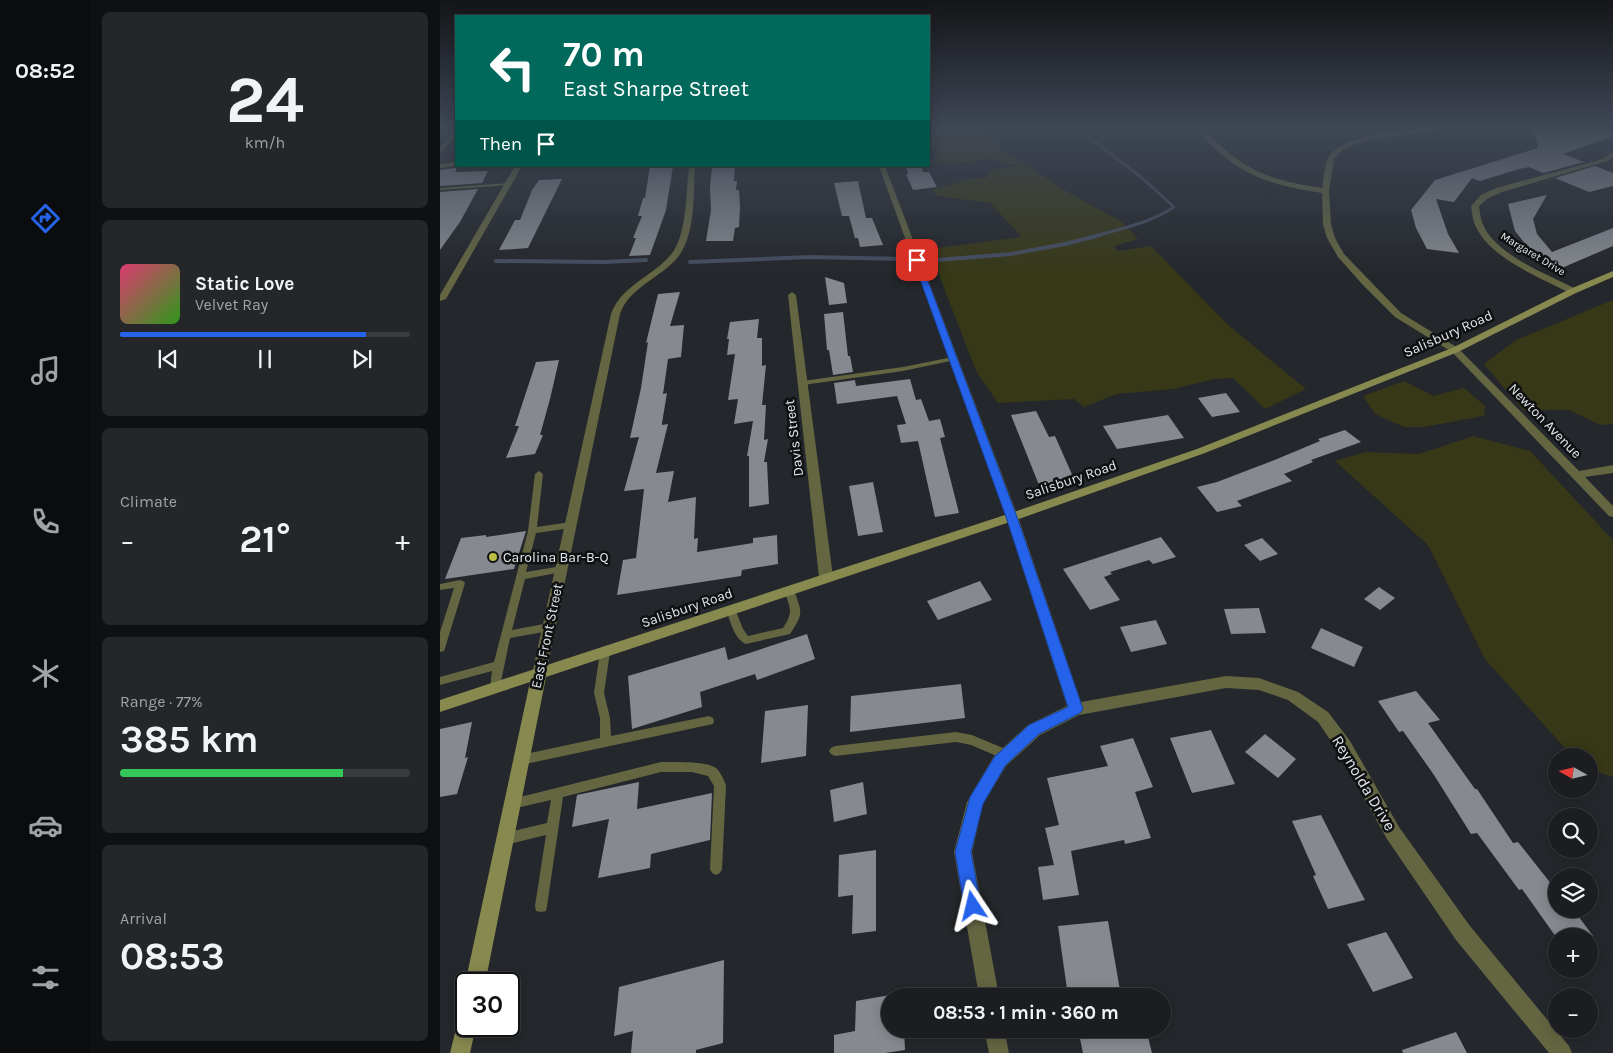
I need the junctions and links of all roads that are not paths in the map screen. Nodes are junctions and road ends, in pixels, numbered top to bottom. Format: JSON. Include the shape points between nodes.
{"nodes":[{"id":1,"x":513,"y":177,"type":"edge"},
{"id":2,"x":691,"y":177,"type":"edge"},
{"id":3,"x":886,"y":177,"type":"edge"},
{"id":4,"x":1262,"y":177,"type":"edge"},
{"id":5,"x":1328,"y":177,"type":"edge"},
{"id":6,"x":1544,"y":177,"type":"edge"},
{"id":7,"x":509,"y":184,"type":"junction"},
{"id":8,"x":440,"y":189,"type":"edge"},
{"id":9,"x":1325,"y":191,"type":"junction"},
{"id":10,"x":1613,"y":274,"type":"edge"},
{"id":11,"x":1573,"y":291,"type":"junction"},
{"id":12,"x":792,"y":295,"type":"dead end"},
{"id":13,"x":442,"y":299,"type":"dead end"},
{"id":14,"x":1455,"y":350,"type":"junction"},
{"id":15,"x":954,"y":359,"type":"junction"},
{"id":16,"x":803,"y":383,"type":"junction"},
{"id":17,"x":1613,"y":469,"type":"edge"},
{"id":18,"x":539,"y":474,"type":"dead end"},
{"id":19,"x":1577,"y":475,"type":"junction"},
{"id":20,"x":1613,"y":513,"type":"edge"},
{"id":21,"x":1012,"y":517,"type":"junction"},
{"id":22,"x":571,"y":525,"type":"junction"},
{"id":23,"x":532,"y":531,"type":"junction"},
{"id":24,"x":562,"y":569,"type":"junction"},
{"id":25,"x":522,"y":576,"type":"junction"},
{"id":26,"x":826,"y":577,"type":"junction"},
{"id":27,"x":440,"y":586,"type":"edge"},
{"id":28,"x":789,"y":590,"type":"junction"},
{"id":29,"x":731,"y":609,"type":"junction"},
{"id":30,"x":549,"y":626,"type":"junction"},
{"id":31,"x":506,"y":635,"type":"junction"},
{"id":32,"x":440,"y":648,"type":"edge"},
{"id":33,"x":604,"y":652,"type":"junction"},
{"id":34,"x":498,"y":665,"type":"junction"},
{"id":35,"x":539,"y":674,"type":"junction"},
{"id":36,"x":440,"y":681,"type":"edge"},
{"id":37,"x":495,"y":688,"type":"junction"},
{"id":38,"x":440,"y":706,"type":"edge"},
{"id":39,"x":1076,"y":709,"type":"junction"},
{"id":40,"x":709,"y":721,"type":"dead end"},
{"id":41,"x":606,"y":742,"type":"junction"},
{"id":42,"x":835,"y":751,"type":"dead end"},
{"id":43,"x":1006,"y":755,"type":"junction"},
{"id":44,"x":521,"y":760,"type":"junction"},
{"id":45,"x":558,"y":792,"type":"junction"},
{"id":46,"x":512,"y":804,"type":"junction"},
{"id":47,"x":553,"y":826,"type":"junction"},
{"id":48,"x":505,"y":839,"type":"junction"},
{"id":49,"x":716,"y":869,"type":"dead end"},
{"id":50,"x":541,"y":906,"type":"dead end"},
{"id":51,"x":477,"y":972,"type":"edge"},
{"id":52,"x":988,"y":988,"type":"edge"},
{"id":53,"x":463,"y":1037,"type":"edge"},
{"id":54,"x":996,"y":1038,"type":"edge"},
{"id":55,"x":460,"y":1053,"type":"edge"},
{"id":56,"x":999,"y":1053,"type":"edge"},
{"id":57,"x":1562,"y":1053,"type":"edge"}],
"edges":[{"from":1,"to":7,"type":"street"},
{"from":2,"to":22,"type":"street","name":"East Front Street","via":[[679,248],[669,261],[619,305]]},
{"from":3,"to":15,"type":"street"},
{"from":4,"to":9,"type":"street"},
{"from":5,"to":9,"type":"street","name":"Newton Avenue"},
{"from":6,"to":11,"type":"street","name":"Margaret Drive","via":[[1484,197],[1475,206],[1475,217],[1484,237],[1497,248]]},
{"from":7,"to":8,"type":"lane"},
{"from":7,"to":13,"type":"street"},
{"from":9,"to":14,"type":"street","name":"Newton Avenue","via":[[1327,224],[1341,255],[1398,315]]},
{"from":10,"to":11,"type":"street","name":"Salisbury Road"},
{"from":11,"to":14,"type":"street","name":"Salisbury Road"},
{"from":12,"to":16,"type":"street","name":"Davis Street"},
{"from":14,"to":19,"type":"street","name":"Newton Avenue"},
{"from":14,"to":21,"type":"street","name":"Salisbury Road","via":[[1201,451]]},
{"from":15,"to":16,"type":"lane"},
{"from":15,"to":21,"type":"street"},
{"from":16,"to":26,"type":"street","name":"Davis Street"},
{"from":17,"to":19,"type":"street"},
{"from":18,"to":23,"type":"lane"},
{"from":19,"to":20,"type":"street","name":"Newton Avenue"},
{"from":21,"to":26,"type":"street","name":"Salisbury Road"},
{"from":21,"to":39,"type":"street"},
{"from":22,"to":23,"type":"lane"},
{"from":22,"to":24,"type":"street","name":"East Front Street"},
{"from":23,"to":25,"type":"lane"},
{"from":24,"to":25,"type":"lane"},
{"from":24,"to":30,"type":"street","name":"East Front Street"},
{"from":25,"to":31,"type":"lane"},
{"from":26,"to":28,"type":"street","name":"Salisbury Road"},
{"from":27,"to":32,"type":"lane","via":[[460,583]]},
{"from":28,"to":29,"type":"street","name":"Salisbury Road"},
{"from":28,"to":29,"type":"lane","via":[[795,618],[786,631],[746,640]]},
{"from":29,"to":33,"type":"street","name":"Salisbury Road"},
{"from":30,"to":31,"type":"lane"},
{"from":30,"to":35,"type":"street","name":"East Front Street"},
{"from":31,"to":34,"type":"lane"},
{"from":33,"to":35,"type":"street","name":"Salisbury Road"},
{"from":33,"to":41,"type":"lane","via":[[599,692]]},
{"from":34,"to":36,"type":"lane"},
{"from":34,"to":37,"type":"lane"},
{"from":35,"to":37,"type":"street","name":"Salisbury Road"},
{"from":35,"to":44,"type":"street","name":"East Front Street"},
{"from":37,"to":38,"type":"street","name":"Salisbury Road"},
{"from":39,"to":43,"type":"street","name":"Reynolda Drive","via":[[1034,730]]},
{"from":39,"to":57,"type":"street","name":"Reynolda Drive","via":[[1226,682],[1260,684],[1293,696],[1328,724],[1394,833],[1463,932]]},
{"from":40,"to":41,"type":"lane"},
{"from":41,"to":44,"type":"lane"},
{"from":42,"to":43,"type":"lane","via":[[956,737],[972,740]]},
{"from":43,"to":52,"type":"street","name":"Reynolda Drive","via":[[975,802],[963,852]]},
{"from":44,"to":46,"type":"street","name":"East Front Street"},
{"from":45,"to":46,"type":"lane"},
{"from":45,"to":47,"type":"lane"},
{"from":45,"to":49,"type":"lane","via":[[661,767],[712,772],[720,785]]},
{"from":46,"to":48,"type":"street","name":"East Front Street"},
{"from":47,"to":48,"type":"lane"},
{"from":47,"to":50,"type":"lane"},
{"from":48,"to":51,"type":"street","name":"East Front Street"},
{"from":53,"to":55,"type":"street"},
{"from":54,"to":56,"type":"street"}]}
